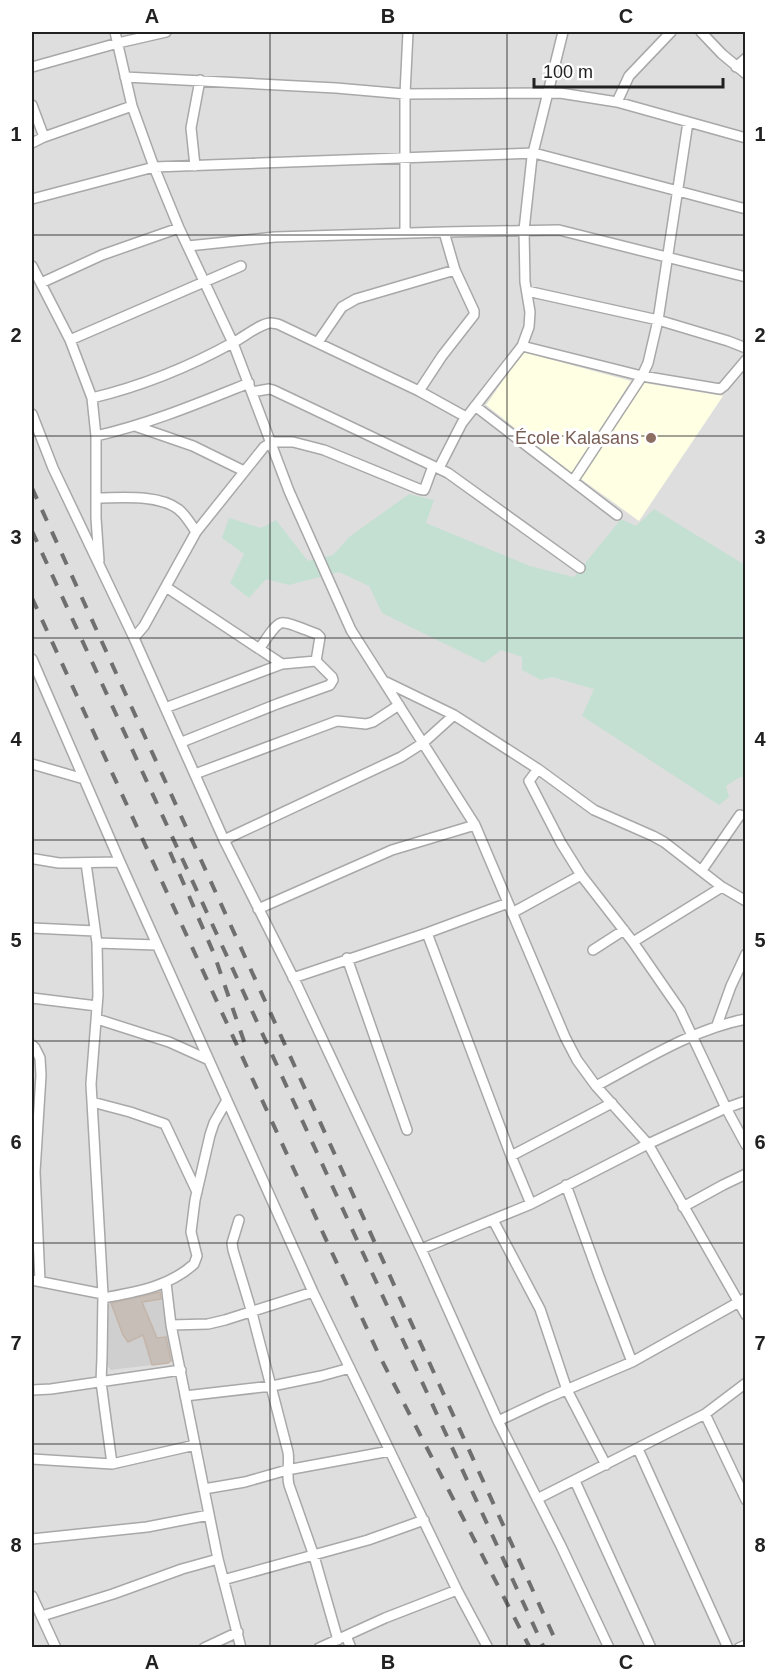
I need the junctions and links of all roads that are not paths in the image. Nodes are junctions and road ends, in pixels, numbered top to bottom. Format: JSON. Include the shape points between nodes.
{"nodes":[{"id":1,"x":115,"y":32,"type":"edge"},
{"id":2,"x":166,"y":32,"type":"edge"},
{"id":3,"x":408,"y":32,"type":"edge"},
{"id":4,"x":563,"y":32,"type":"edge"},
{"id":5,"x":671,"y":32,"type":"edge"},
{"id":6,"x":701,"y":32,"type":"edge"},
{"id":7,"x":118,"y":43,"type":"junction"},
{"id":8,"x":746,"y":58,"type":"edge"},
{"id":9,"x":32,"y":67,"type":"edge"},
{"id":10,"x":736,"y":67,"type":"junction"},
{"id":11,"x":746,"y":74,"type":"edge"},
{"id":12,"x":125,"y":77,"type":"junction"},
{"id":13,"x":200,"y":80,"type":"junction"},
{"id":14,"x":549,"y":93,"type":"junction"},
{"id":15,"x":405,"y":94,"type":"junction"},
{"id":16,"x":617,"y":102,"type":"junction"},
{"id":17,"x":32,"y":105,"type":"edge"},
{"id":18,"x":132,"y":106,"type":"junction"},
{"id":19,"x":688,"y":122,"type":"junction"},
{"id":20,"x":44,"y":137,"type":"junction"},
{"id":21,"x":746,"y":138,"type":"edge"},
{"id":22,"x":32,"y":143,"type":"edge"},
{"id":23,"x":534,"y":153,"type":"junction"},
{"id":24,"x":405,"y":157,"type":"junction"},
{"id":25,"x":195,"y":166,"type":"junction"},
{"id":26,"x":154,"y":167,"type":"junction"},
{"id":27,"x":677,"y":190,"type":"junction"},
{"id":28,"x":32,"y":199,"type":"edge"},
{"id":29,"x":746,"y":209,"type":"edge"},
{"id":30,"x":179,"y":228,"type":"junction"},
{"id":31,"x":524,"y":230,"type":"junction"},
{"id":32,"x":444,"y":232,"type":"junction"},
{"id":33,"x":405,"y":233,"type":"junction"},
{"id":34,"x":188,"y":246,"type":"junction"},
{"id":35,"x":667,"y":257,"type":"junction"},
{"id":36,"x":32,"y":266,"type":"edge"},
{"id":37,"x":241,"y":266,"type":"dead end"},
{"id":38,"x":455,"y":270,"type":"junction"},
{"id":39,"x":746,"y":277,"type":"edge"},
{"id":40,"x":205,"y":283,"type":"junction"},
{"id":41,"x":41,"y":284,"type":"junction"},
{"id":42,"x":527,"y":291,"type":"junction"},
{"id":43,"x":657,"y":320,"type":"junction"},
{"id":44,"x":70,"y":340,"type":"junction"},
{"id":45,"x":318,"y":342,"type":"junction"},
{"id":46,"x":233,"y":343,"type":"junction"},
{"id":47,"x":522,"y":346,"type":"junction"},
{"id":48,"x":746,"y":348,"type":"edge"},
{"id":49,"x":746,"y":360,"type":"edge"},
{"id":50,"x":642,"y":376,"type":"junction"},
{"id":51,"x":251,"y":387,"type":"junction"},
{"id":52,"x":419,"y":391,"type":"junction"},
{"id":53,"x":92,"y":398,"type":"junction"},
{"id":54,"x":475,"y":406,"type":"junction"},
{"id":55,"x":32,"y":414,"type":"edge"},
{"id":56,"x":466,"y":417,"type":"junction"},
{"id":57,"x":135,"y":426,"type":"junction"},
{"id":58,"x":96,"y":436,"type":"junction"},
{"id":59,"x":272,"y":442,"type":"junction"},
{"id":60,"x":436,"y":467,"type":"junction"},
{"id":61,"x":244,"y":471,"type":"junction"},
{"id":62,"x":573,"y":481,"type":"junction"},
{"id":63,"x":97,"y":498,"type":"junction"},
{"id":64,"x":618,"y":515,"type":"dead end"},
{"id":65,"x":196,"y":531,"type":"junction"},
{"id":66,"x":100,"y":567,"type":"junction"},
{"id":67,"x":580,"y":568,"type":"dead end"},
{"id":68,"x":166,"y":587,"type":"junction"},
{"id":69,"x":134,"y":638,"type":"junction"},
{"id":70,"x":260,"y":649,"type":"junction"},
{"id":71,"x":32,"y":659,"type":"edge"},
{"id":72,"x":316,"y":661,"type":"junction"},
{"id":73,"x":282,"y":664,"type":"junction"},
{"id":74,"x":386,"y":682,"type":"junction"},
{"id":75,"x":399,"y":705,"type":"junction"},
{"id":76,"x":165,"y":708,"type":"junction"},
{"id":77,"x":454,"y":715,"type":"junction"},
{"id":78,"x":182,"y":742,"type":"junction"},
{"id":79,"x":423,"y":743,"type":"junction"},
{"id":80,"x":32,"y":764,"type":"edge"},
{"id":81,"x":538,"y":769,"type":"junction"},
{"id":82,"x":195,"y":774,"type":"junction"},
{"id":83,"x":84,"y":779,"type":"junction"},
{"id":84,"x":740,"y":814,"type":"dead end"},
{"id":85,"x":476,"y":825,"type":"junction"},
{"id":86,"x":224,"y":840,"type":"junction"},
{"id":87,"x":34,"y":860,"type":"dead end"},
{"id":88,"x":120,"y":862,"type":"junction"},
{"id":89,"x":86,"y":863,"type":"junction"},
{"id":90,"x":702,"y":870,"type":"junction"},
{"id":91,"x":581,"y":875,"type":"junction"},
{"id":92,"x":722,"y":887,"type":"junction"},
{"id":93,"x":746,"y":901,"type":"edge"},
{"id":94,"x":508,"y":903,"type":"junction"},
{"id":95,"x":258,"y":909,"type":"junction"},
{"id":96,"x":512,"y":914,"type":"junction"},
{"id":97,"x":32,"y":928,"type":"edge"},
{"id":98,"x":624,"y":930,"type":"junction"},
{"id":99,"x":96,"y":931,"type":"junction"},
{"id":100,"x":427,"y":933,"type":"junction"},
{"id":101,"x":633,"y":942,"type":"junction"},
{"id":102,"x":97,"y":943,"type":"junction"},
{"id":103,"x":157,"y":945,"type":"junction"},
{"id":104,"x":594,"y":950,"type":"dead end"},
{"id":105,"x":746,"y":954,"type":"edge"},
{"id":106,"x":347,"y":958,"type":"junction"},
{"id":107,"x":293,"y":978,"type":"junction"},
{"id":108,"x":32,"y":998,"type":"edge"},
{"id":109,"x":97,"y":1006,"type":"junction"},
{"id":110,"x":746,"y":1018,"type":"edge"},
{"id":111,"x":97,"y":1019,"type":"junction"},
{"id":112,"x":717,"y":1025,"type":"junction"},
{"id":113,"x":693,"y":1036,"type":"junction"},
{"id":114,"x":32,"y":1045,"type":"edge"},
{"id":115,"x":209,"y":1060,"type":"junction"},
{"id":116,"x":596,"y":1086,"type":"junction"},
{"id":117,"x":227,"y":1100,"type":"junction"},
{"id":118,"x":746,"y":1101,"type":"edge"},
{"id":119,"x":92,"y":1102,"type":"junction"},
{"id":120,"x":612,"y":1103,"type":"junction"},
{"id":121,"x":726,"y":1108,"type":"junction"},
{"id":122,"x":407,"y":1130,"type":"dead end"},
{"id":123,"x":648,"y":1144,"type":"junction"},
{"id":124,"x":746,"y":1145,"type":"edge"},
{"id":125,"x":511,"y":1156,"type":"junction"},
{"id":126,"x":746,"y":1174,"type":"edge"},
{"id":127,"x":566,"y":1185,"type":"junction"},
{"id":128,"x":197,"y":1192,"type":"junction"},
{"id":129,"x":531,"y":1204,"type":"junction"},
{"id":130,"x":683,"y":1207,"type":"junction"},
{"id":131,"x":239,"y":1220,"type":"dead end"},
{"id":132,"x":493,"y":1220,"type":"junction"},
{"id":133,"x":421,"y":1249,"type":"junction"},
{"id":134,"x":36,"y":1281,"type":"edge"},
{"id":135,"x":166,"y":1283,"type":"junction"},
{"id":136,"x":314,"y":1292,"type":"junction"},
{"id":137,"x":103,"y":1296,"type":"junction"},
{"id":138,"x":742,"y":1300,"type":"edge"},
{"id":139,"x":252,"y":1313,"type":"junction"},
{"id":140,"x":746,"y":1315,"type":"edge"},
{"id":141,"x":171,"y":1325,"type":"junction"},
{"id":142,"x":632,"y":1362,"type":"junction"},
{"id":143,"x":350,"y":1368,"type":"junction"},
{"id":144,"x":181,"y":1370,"type":"junction"},
{"id":145,"x":100,"y":1382,"type":"junction"},
{"id":146,"x":746,"y":1383,"type":"edge"},
{"id":147,"x":272,"y":1386,"type":"junction"},
{"id":148,"x":32,"y":1390,"type":"edge"},
{"id":149,"x":567,"y":1390,"type":"junction"},
{"id":150,"x":185,"y":1396,"type":"junction"},
{"id":151,"x":705,"y":1414,"type":"junction"},
{"id":152,"x":498,"y":1421,"type":"junction"},
{"id":153,"x":195,"y":1445,"type":"junction"},
{"id":154,"x":638,"y":1449,"type":"junction"},
{"id":155,"x":390,"y":1450,"type":"junction"},
{"id":156,"x":32,"y":1459,"type":"edge"},
{"id":157,"x":112,"y":1464,"type":"junction"},
{"id":158,"x":606,"y":1466,"type":"junction"},
{"id":159,"x":287,"y":1470,"type":"junction"},
{"id":160,"x":575,"y":1481,"type":"junction"},
{"id":161,"x":204,"y":1489,"type":"junction"},
{"id":162,"x":537,"y":1499,"type":"junction"},
{"id":163,"x":746,"y":1500,"type":"edge"},
{"id":164,"x":209,"y":1515,"type":"junction"},
{"id":165,"x":424,"y":1521,"type":"junction"},
{"id":166,"x":32,"y":1539,"type":"edge"},
{"id":167,"x":314,"y":1556,"type":"junction"},
{"id":168,"x":218,"y":1559,"type":"junction"},
{"id":169,"x":223,"y":1580,"type":"junction"},
{"id":170,"x":457,"y":1590,"type":"junction"},
{"id":171,"x":32,"y":1596,"type":"edge"},
{"id":172,"x":42,"y":1616,"type":"junction"},
{"id":173,"x":238,"y":1632,"type":"junction"},
{"id":174,"x":342,"y":1638,"type":"junction"},
{"id":175,"x":746,"y":1645,"type":"edge"},
{"id":176,"x":56,"y":1647,"type":"edge"},
{"id":177,"x":204,"y":1647,"type":"edge"},
{"id":178,"x":241,"y":1647,"type":"edge"},
{"id":179,"x":319,"y":1647,"type":"edge"},
{"id":180,"x":351,"y":1647,"type":"edge"},
{"id":181,"x":488,"y":1647,"type":"edge"},
{"id":182,"x":609,"y":1647,"type":"edge"},
{"id":183,"x":651,"y":1647,"type":"edge"},
{"id":184,"x":728,"y":1647,"type":"edge"},
{"id":185,"x":739,"y":1647,"type":"edge"}],
"edges":[{"from":1,"to":7,"type":"street"},
{"from":2,"to":7,"type":"street"},
{"from":3,"to":15,"type":"street"},
{"from":4,"to":14,"type":"street"},
{"from":5,"to":16,"type":"street","via":[[629,76]]},
{"from":6,"to":10,"type":"street"},
{"from":7,"to":9,"type":"street"},
{"from":7,"to":12,"type":"street"},
{"from":8,"to":10,"type":"street"},
{"from":10,"to":11,"type":"street"},
{"from":12,"to":13,"type":"street"},
{"from":12,"to":18,"type":"street"},
{"from":13,"to":15,"type":"street"},
{"from":13,"to":25,"type":"street","via":[[191,128]]},
{"from":14,"to":15,"type":"street"},
{"from":14,"to":16,"type":"street"},
{"from":14,"to":23,"type":"street"},
{"from":15,"to":24,"type":"street"},
{"from":16,"to":19,"type":"street"},
{"from":17,"to":20,"type":"street"},
{"from":18,"to":20,"type":"street"},
{"from":18,"to":26,"type":"street"},
{"from":19,"to":21,"type":"street"},
{"from":19,"to":27,"type":"street"},
{"from":20,"to":22,"type":"street"},
{"from":23,"to":24,"type":"street"},
{"from":23,"to":27,"type":"street"},
{"from":23,"to":31,"type":"street"},
{"from":24,"to":25,"type":"street"},
{"from":24,"to":33,"type":"street"},
{"from":25,"to":26,"type":"street"},
{"from":26,"to":28,"type":"street"},
{"from":26,"to":30,"type":"street"},
{"from":27,"to":29,"type":"street"},
{"from":27,"to":35,"type":"street"},
{"from":30,"to":34,"type":"street"},
{"from":30,"to":41,"type":"street","via":[[102,255]]},
{"from":31,"to":32,"type":"street"},
{"from":31,"to":35,"type":"street","via":[[559,230]]},
{"from":31,"to":42,"type":"street"},
{"from":32,"to":33,"type":"street"},
{"from":32,"to":38,"type":"street"},
{"from":33,"to":34,"type":"street","via":[[275,237]]},
{"from":34,"to":40,"type":"street"},
{"from":35,"to":39,"type":"street"},
{"from":35,"to":43,"type":"street"},
{"from":36,"to":41,"type":"street"},
{"from":37,"to":40,"type":"street"},
{"from":38,"to":45,"type":"street","via":[[346,304]]},
{"from":38,"to":52,"type":"street","via":[[474,315]]},
{"from":40,"to":44,"type":"street"},
{"from":40,"to":46,"type":"street"},
{"from":41,"to":44,"type":"street"},
{"from":42,"to":43,"type":"street"},
{"from":42,"to":47,"type":"street","via":[[529,327]]},
{"from":43,"to":48,"type":"street"},
{"from":43,"to":50,"type":"street"},
{"from":44,"to":53,"type":"street"},
{"from":45,"to":46,"type":"street","via":[[272,323]]},
{"from":45,"to":52,"type":"street"},
{"from":46,"to":51,"type":"street"},
{"from":46,"to":53,"type":"street","via":[[125,390]]},
{"from":47,"to":50,"type":"street"},
{"from":47,"to":54,"type":"street"},
{"from":49,"to":50,"type":"street","via":[[720,389]]},
{"from":50,"to":62,"type":"street"},
{"from":51,"to":57,"type":"street"},
{"from":51,"to":59,"type":"street"},
{"from":51,"to":60,"type":"street","via":[[273,390]]},
{"from":52,"to":56,"type":"street"},
{"from":53,"to":58,"type":"street"},
{"from":54,"to":56,"type":"street"},
{"from":54,"to":62,"type":"street"},
{"from":55,"to":66,"type":"street"},
{"from":56,"to":60,"type":"street"},
{"from":57,"to":58,"type":"street"},
{"from":57,"to":61,"type":"street","via":[[193,446]]},
{"from":58,"to":63,"type":"street"},
{"from":59,"to":60,"type":"street","via":[[293,442],[324,450],[424,490]]},
{"from":59,"to":61,"type":"street"},
{"from":59,"to":74,"type":"street","via":[[351,630]]},
{"from":60,"to":67,"type":"street"},
{"from":61,"to":65,"type":"street"},
{"from":62,"to":64,"type":"street"},
{"from":63,"to":65,"type":"street","via":[[146,498],[170,504],[180,510]]},
{"from":63,"to":66,"type":"street"},
{"from":65,"to":68,"type":"street"},
{"from":66,"to":69,"type":"street"},
{"from":68,"to":69,"type":"street"},
{"from":68,"to":70,"type":"street"},
{"from":69,"to":76,"type":"street"},
{"from":70,"to":72,"type":"street","via":[[276,627],[285,622],[317,634],[320,638]]},
{"from":70,"to":73,"type":"street"},
{"from":71,"to":83,"type":"street"},
{"from":72,"to":73,"type":"street"},
{"from":72,"to":78,"type":"street","via":[[330,674],[330,685]]},
{"from":73,"to":76,"type":"street"},
{"from":74,"to":75,"type":"street"},
{"from":74,"to":77,"type":"street"},
{"from":75,"to":79,"type":"street"},
{"from":75,"to":82,"type":"street","via":[[373,722],[337,721]]},
{"from":76,"to":78,"type":"street"},
{"from":77,"to":79,"type":"street"},
{"from":77,"to":81,"type":"street"},
{"from":78,"to":82,"type":"street"},
{"from":79,"to":85,"type":"street"},
{"from":79,"to":86,"type":"street"},
{"from":80,"to":83,"type":"street"},
{"from":81,"to":90,"type":"street","via":[[594,810],[664,842]]},
{"from":81,"to":91,"type":"street","via":[[529,783]]},
{"from":82,"to":86,"type":"street"},
{"from":83,"to":88,"type":"street"},
{"from":84,"to":90,"type":"street"},
{"from":85,"to":94,"type":"street"},
{"from":85,"to":95,"type":"street","via":[[392,850]]},
{"from":86,"to":95,"type":"street"},
{"from":87,"to":89,"type":"street"},
{"from":88,"to":89,"type":"street"},
{"from":88,"to":103,"type":"street"},
{"from":89,"to":99,"type":"street"},
{"from":90,"to":92,"type":"street"},
{"from":91,"to":96,"type":"street"},
{"from":91,"to":98,"type":"street"},
{"from":92,"to":93,"type":"street"},
{"from":92,"to":101,"type":"street"},
{"from":94,"to":96,"type":"street"},
{"from":94,"to":100,"type":"street"},
{"from":95,"to":107,"type":"street"},
{"from":96,"to":116,"type":"street","via":[[565,1037]]},
{"from":97,"to":99,"type":"street"},
{"from":98,"to":101,"type":"street"},
{"from":98,"to":104,"type":"street"},
{"from":99,"to":102,"type":"street"},
{"from":100,"to":106,"type":"street"},
{"from":100,"to":125,"type":"street"},
{"from":101,"to":113,"type":"street","via":[[680,1010]]},
{"from":102,"to":103,"type":"street"},
{"from":102,"to":109,"type":"street"},
{"from":103,"to":115,"type":"street"},
{"from":105,"to":112,"type":"street"},
{"from":106,"to":107,"type":"street"},
{"from":106,"to":122,"type":"street"},
{"from":107,"to":133,"type":"street"},
{"from":108,"to":109,"type":"street"},
{"from":109,"to":111,"type":"street"},
{"from":110,"to":112,"type":"street"},
{"from":111,"to":115,"type":"street","via":[[169,1042]]},
{"from":111,"to":119,"type":"street"},
{"from":112,"to":113,"type":"street"},
{"from":113,"to":116,"type":"street"},
{"from":113,"to":121,"type":"street"},
{"from":114,"to":134,"type":"street","via":[[40,1058],[41,1075],[35,1172]]},
{"from":115,"to":117,"type":"street"},
{"from":116,"to":120,"type":"street"},
{"from":117,"to":128,"type":"street","via":[[212,1129]]},
{"from":117,"to":136,"type":"street"},
{"from":118,"to":121,"type":"street"},
{"from":119,"to":128,"type":"street","via":[[165,1124]]},
{"from":119,"to":137,"type":"street"},
{"from":120,"to":123,"type":"street"},
{"from":120,"to":125,"type":"street"},
{"from":121,"to":123,"type":"street"},
{"from":121,"to":124,"type":"street"},
{"from":123,"to":127,"type":"street"},
{"from":123,"to":130,"type":"street"},
{"from":125,"to":129,"type":"street"},
{"from":126,"to":130,"type":"street"},
{"from":127,"to":129,"type":"street"},
{"from":127,"to":142,"type":"street"},
{"from":128,"to":135,"type":"street","via":[[191,1232],[196,1260]]},
{"from":129,"to":132,"type":"street"},
{"from":130,"to":138,"type":"street"},
{"from":131,"to":139,"type":"street","via":[[232,1243]]},
{"from":132,"to":133,"type":"street"},
{"from":132,"to":149,"type":"street","via":[[540,1309]]},
{"from":133,"to":152,"type":"street"},
{"from":134,"to":137,"type":"street"},
{"from":135,"to":137,"type":"street"},
{"from":135,"to":141,"type":"street"},
{"from":136,"to":139,"type":"street"},
{"from":136,"to":143,"type":"street"},
{"from":137,"to":145,"type":"street"},
{"from":138,"to":140,"type":"street"},
{"from":138,"to":142,"type":"street"},
{"from":139,"to":141,"type":"street","via":[[208,1324]]},
{"from":139,"to":147,"type":"street"},
{"from":141,"to":144,"type":"street"},
{"from":142,"to":149,"type":"street"},
{"from":143,"to":147,"type":"street"},
{"from":143,"to":155,"type":"street"},
{"from":144,"to":145,"type":"street"},
{"from":144,"to":150,"type":"street"},
{"from":145,"to":148,"type":"street"},
{"from":145,"to":157,"type":"street"},
{"from":146,"to":151,"type":"street"},
{"from":147,"to":150,"type":"street"},
{"from":147,"to":159,"type":"street","via":[[288,1452]]},
{"from":149,"to":152,"type":"street"},
{"from":149,"to":158,"type":"street"},
{"from":150,"to":153,"type":"street"},
{"from":151,"to":154,"type":"street"},
{"from":151,"to":163,"type":"street"},
{"from":152,"to":162,"type":"street"},
{"from":153,"to":157,"type":"street"},
{"from":153,"to":161,"type":"street"},
{"from":154,"to":158,"type":"street"},
{"from":154,"to":184,"type":"street"},
{"from":155,"to":159,"type":"street"},
{"from":155,"to":165,"type":"street"},
{"from":156,"to":157,"type":"street"},
{"from":158,"to":160,"type":"street"},
{"from":159,"to":161,"type":"street"},
{"from":159,"to":167,"type":"street"},
{"from":160,"to":162,"type":"street"},
{"from":160,"to":183,"type":"street"},
{"from":161,"to":164,"type":"street"},
{"from":162,"to":182,"type":"street"},
{"from":164,"to":166,"type":"street","via":[[147,1527]]},
{"from":164,"to":168,"type":"street"},
{"from":165,"to":167,"type":"street"},
{"from":165,"to":170,"type":"street"},
{"from":167,"to":169,"type":"street"},
{"from":167,"to":174,"type":"street"},
{"from":168,"to":169,"type":"street"},
{"from":168,"to":172,"type":"street"},
{"from":169,"to":173,"type":"street"},
{"from":170,"to":174,"type":"street"},
{"from":170,"to":181,"type":"street"},
{"from":171,"to":172,"type":"street"},
{"from":172,"to":176,"type":"street"},
{"from":173,"to":177,"type":"street"},
{"from":173,"to":178,"type":"street"},
{"from":174,"to":179,"type":"street"},
{"from":174,"to":180,"type":"street"},
{"from":175,"to":185,"type":"street"}]}
